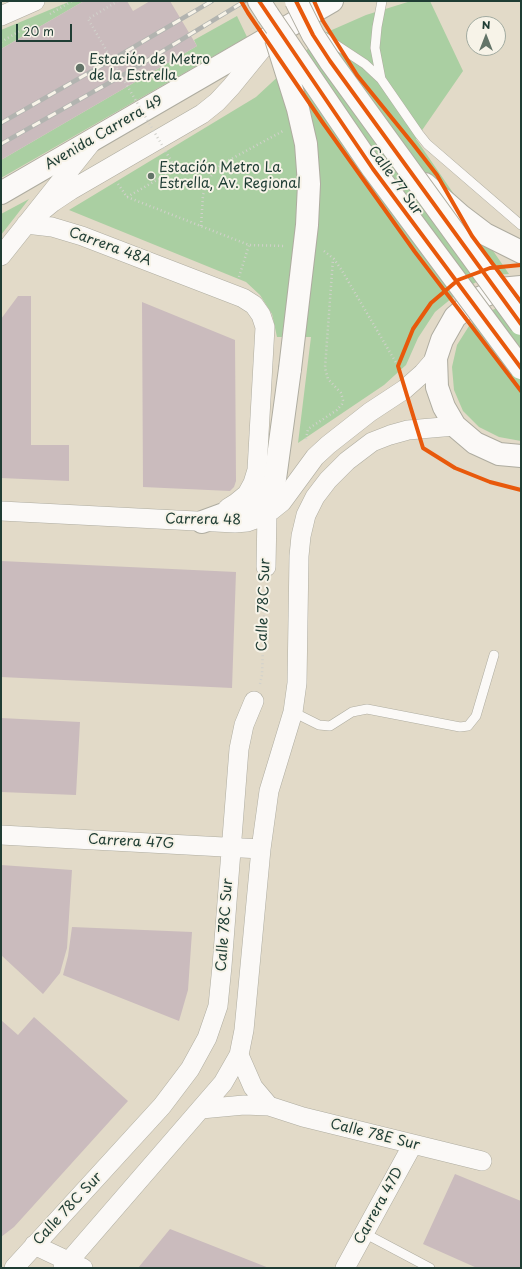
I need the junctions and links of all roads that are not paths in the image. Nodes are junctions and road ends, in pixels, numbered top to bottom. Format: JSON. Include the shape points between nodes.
{"nodes":[{"id":1,"x":35,"y":1,"type":"edge"},
{"id":2,"x":332,"y":1,"type":"edge"},
{"id":3,"x":382,"y":1,"type":"edge"},
{"id":4,"x":297,"y":11,"type":"edge"},
{"id":5,"x":1,"y":16,"type":"edge"},
{"id":6,"x":267,"y":17,"type":"edge"},
{"id":7,"x":381,"y":80,"type":"junction"},
{"id":8,"x":94,"y":139,"type":"junction"},
{"id":9,"x":412,"y":172,"type":"junction"},
{"id":10,"x":1,"y":193,"type":"edge"},
{"id":11,"x":26,"y":224,"type":"junction"},
{"id":12,"x":521,"y":225,"type":"edge"},
{"id":13,"x":521,"y":252,"type":"edge"},
{"id":14,"x":1,"y":256,"type":"edge"},
{"id":15,"x":521,"y":287,"type":"edge"},
{"id":16,"x":521,"y":324,"type":"edge"},
{"id":17,"x":436,"y":358,"type":"junction"},
{"id":18,"x":521,"y":368,"type":"edge"},
{"id":19,"x":455,"y":426,"type":"junction"},
{"id":20,"x":521,"y":456,"type":"edge"},
{"id":21,"x":1,"y":511,"type":"edge"},
{"id":22,"x":267,"y":513,"type":"junction"},
{"id":23,"x":202,"y":522,"type":"junction"},
{"id":24,"x":266,"y":567,"type":"road end"},
{"id":25,"x":494,"y":655,"type":"dead end"},
{"id":26,"x":254,"y":701,"type":"road end"},
{"id":27,"x":293,"y":712,"type":"junction"},
{"id":28,"x":1,"y":834,"type":"edge"},
{"id":29,"x":231,"y":848,"type":"junction"},
{"id":30,"x":261,"y":849,"type":"junction"},
{"id":31,"x":239,"y":1055,"type":"junction"},
{"id":32,"x":269,"y":1106,"type":"junction"},
{"id":33,"x":201,"y":1109,"type":"junction"},
{"id":34,"x":413,"y":1144,"type":"junction"},
{"id":35,"x":482,"y":1161,"type":"dead end"},
{"id":36,"x":364,"y":1233,"type":"junction"},
{"id":37,"x":34,"y":1245,"type":"junction"},
{"id":38,"x":71,"y":1266,"type":"edge"},
{"id":39,"x":13,"y":1267,"type":"edge"},
{"id":40,"x":345,"y":1268,"type":"edge"},
{"id":41,"x":430,"y":1268,"type":"edge"}],
"edges":[{"from":1,"to":5,"type":"street"},
{"from":2,"to":4,"type":"main road","name":"Avenida Carrera 49"},
{"from":3,"to":7,"type":"lane","via":[[375,48]]},
{"from":4,"to":6,"type":"main road","name":"Avenida Carrera 49"},
{"from":4,"to":7,"type":"lane"},
{"from":4,"to":9,"type":"main road","name":"Calle 77 Sur","bridge":true,"via":[[330,61]]},
{"from":6,"to":8,"type":"main road","name":"Avenida Carrera 49"},
{"from":6,"to":11,"type":"street","via":[[231,87],[217,102],[202,114],[71,190]]},
{"from":6,"to":18,"type":"main road","name":"Calle 77 Sur","bridge":true,"via":[[373,169]]},
{"from":6,"to":23,"type":"main road","bridge":true,"via":[[298,109],[306,144],[309,184],[307,225],[290,369],[275,479],[269,490],[251,504]]},
{"from":7,"to":12,"type":"lane","via":[[427,144]]},
{"from":8,"to":10,"type":"main road","name":"Avenida Carrera 49"},
{"from":8,"to":11,"type":"street"},
{"from":9,"to":13,"type":"main road","via":[[480,230]]},
{"from":9,"to":16,"type":"main road","name":"Calle 77 Sur","bridge":true},
{"from":11,"to":14,"type":"street"},
{"from":11,"to":23,"type":"street","name":"Carrera 48A","via":[[58,229],[97,241],[243,298],[254,305],[261,314],[265,327],[257,470],[247,494]]},
{"from":15,"to":17,"type":"main road","via":[[500,289],[476,300],[455,317],[442,340]]},
{"from":17,"to":19,"type":"main road","via":[[437,387],[444,407]]},
{"from":17,"to":22,"type":"street","name":"Carrera 48","via":[[405,389],[328,445],[315,457],[282,502]]},
{"from":19,"to":20,"type":"main road","via":[[475,443],[499,454]]},
{"from":19,"to":27,"type":"street","name":"Calle 78C Sur","via":[[408,430],[372,442],[347,461],[315,497],[306,515],[301,536],[297,683]]},
{"from":21,"to":23,"type":"street","name":"Carrera 48"},
{"from":22,"to":23,"type":"street","name":"Carrera 48","via":[[247,522]]},
{"from":22,"to":24,"type":"street","name":"Calle 78C Sur"},
{"from":25,"to":27,"type":"lane","via":[[476,716],[468,726],[460,727],[367,709],[352,712],[330,726],[319,725]]},
{"from":26,"to":29,"type":"street","name":"Calle 78C Sur","via":[[244,725],[239,749]]},
{"from":27,"to":30,"type":"street","name":"Calle 78C Sur","via":[[269,791]]},
{"from":28,"to":29,"type":"street","name":"Carrera 47G"},
{"from":29,"to":30,"type":"street","name":"Carrera 47G"},
{"from":29,"to":37,"type":"street","name":"Calle 78C Sur","via":[[218,1006],[207,1038],[190,1069],[162,1106]]},
{"from":30,"to":31,"type":"street","name":"Calle 78C Sur","via":[[244,1030]]},
{"from":31,"to":32,"type":"street","via":[[253,1088]]},
{"from":31,"to":33,"type":"street","name":"Calle 78C Sur","via":[[223,1083]]},
{"from":32,"to":33,"type":"street","name":"Calle 78E Sur","via":[[244,1104]]},
{"from":32,"to":34,"type":"street","name":"Calle 78E Sur"},
{"from":33,"to":38,"type":"street","name":"Calle 78C Sur"},
{"from":34,"to":35,"type":"street","name":"Calle 78E Sur"},
{"from":34,"to":36,"type":"street","name":"Carrera 47D"},
{"from":36,"to":40,"type":"street","name":"Carrera 47D"},
{"from":36,"to":41,"type":"lane"},
{"from":37,"to":38,"type":"street"},
{"from":37,"to":39,"type":"street","name":"Calle 78C Sur"}]}
